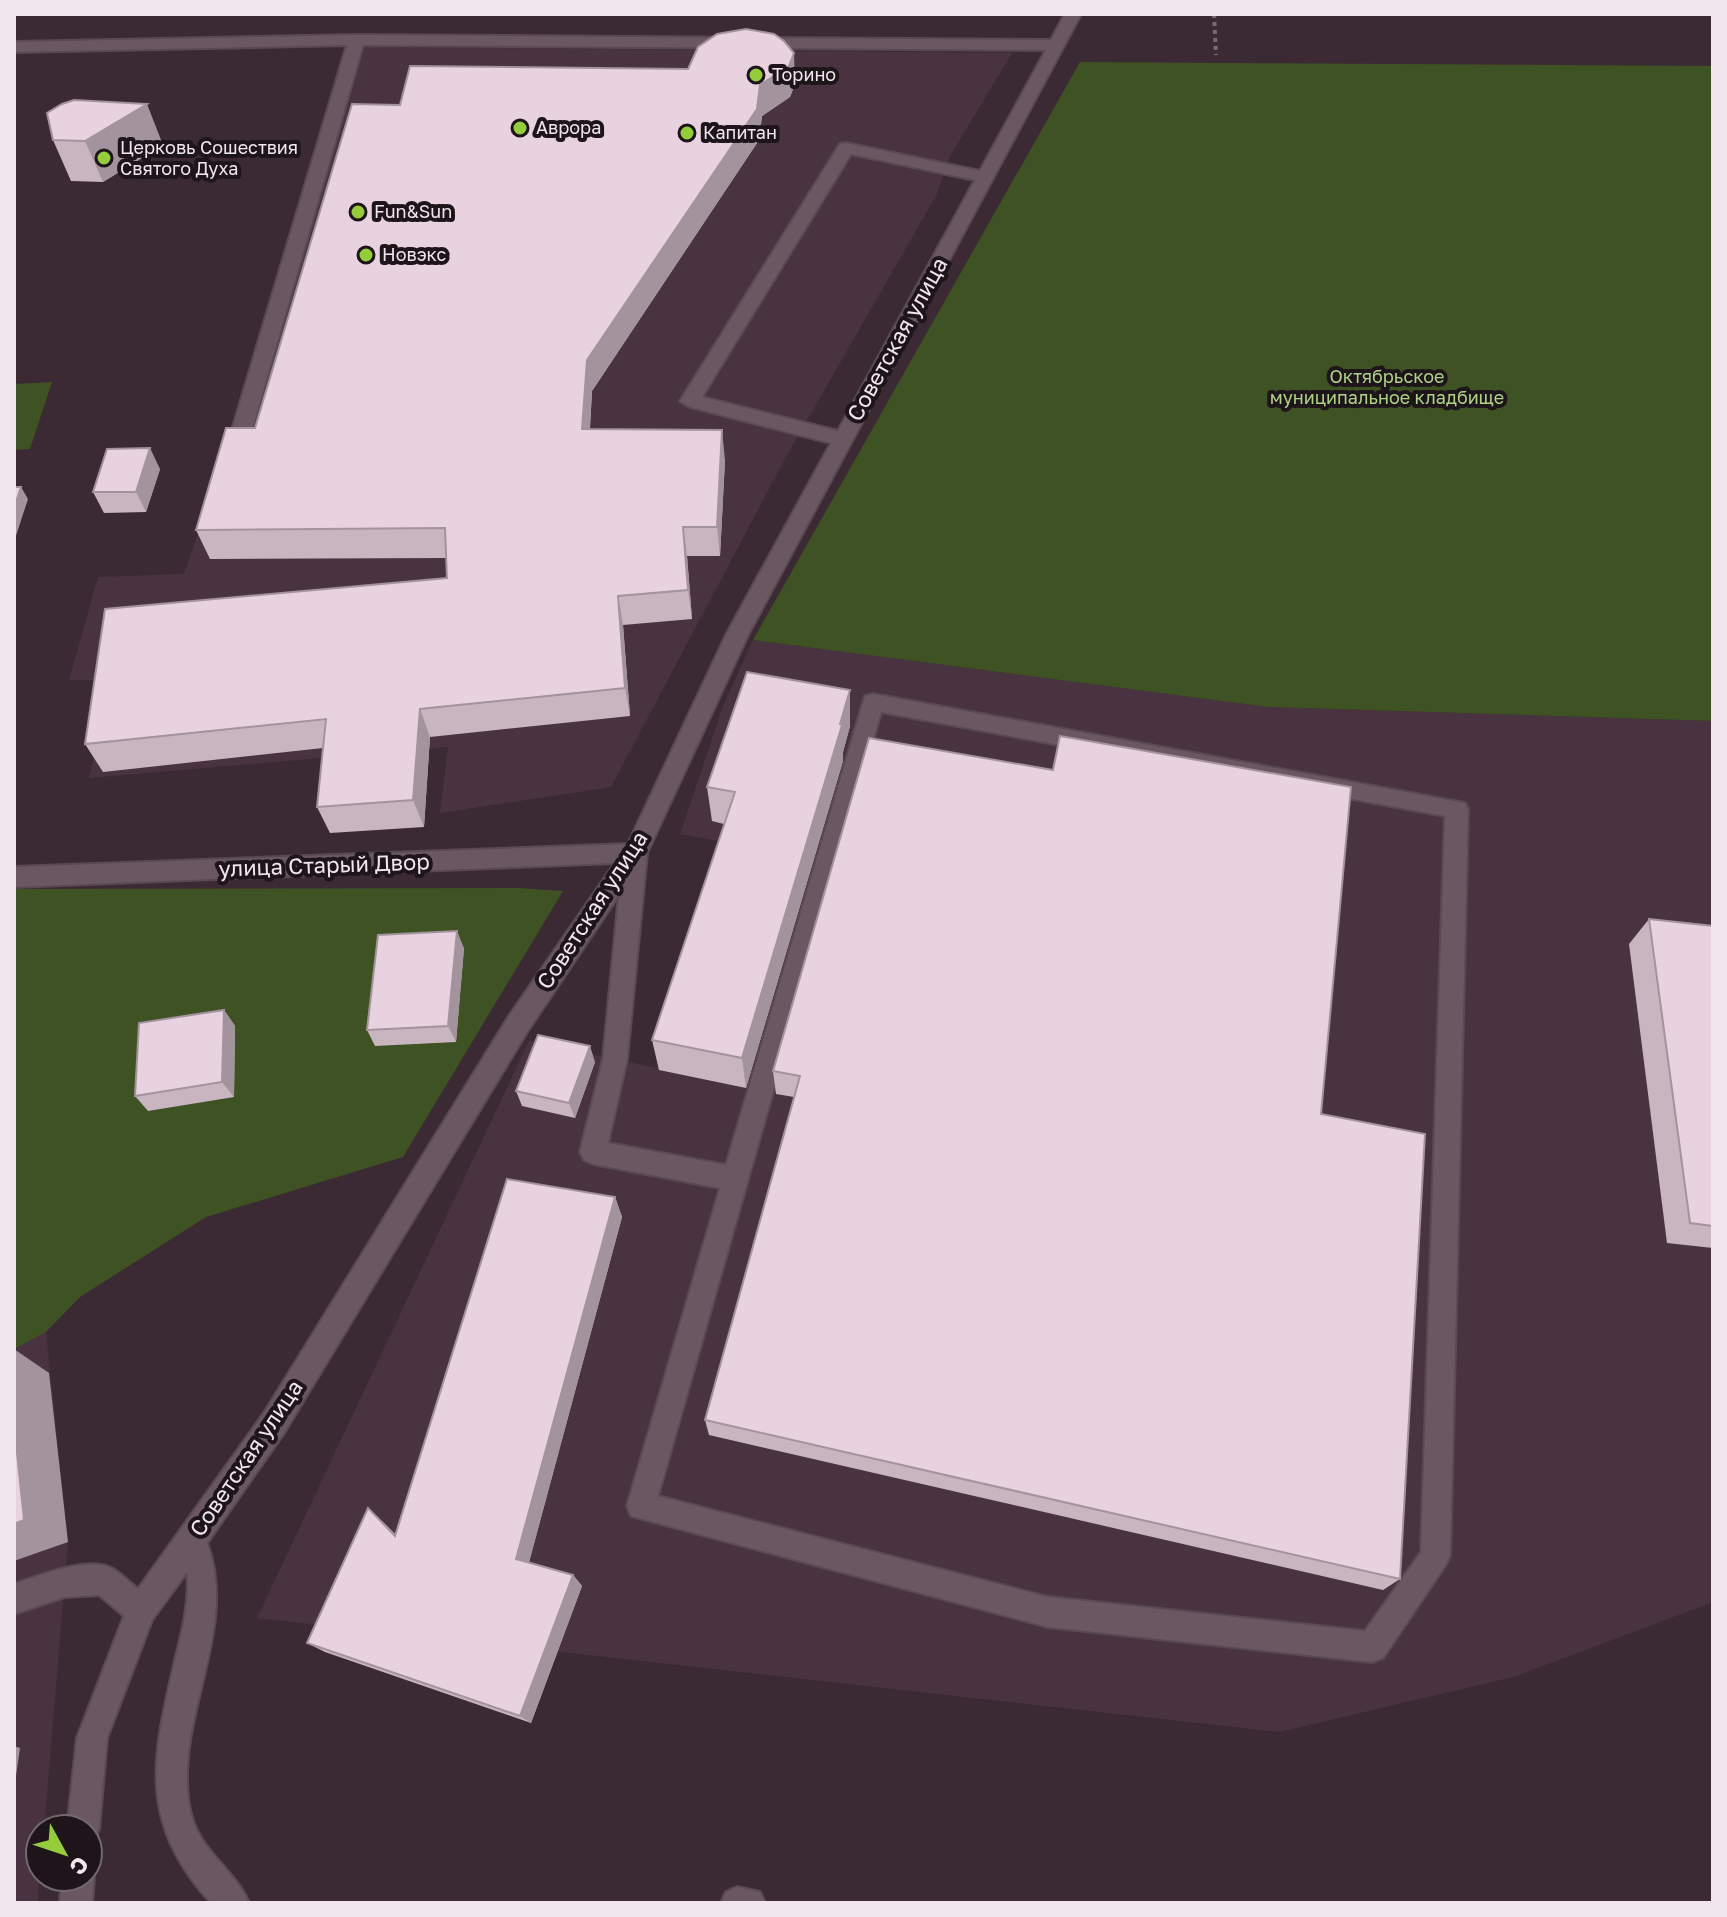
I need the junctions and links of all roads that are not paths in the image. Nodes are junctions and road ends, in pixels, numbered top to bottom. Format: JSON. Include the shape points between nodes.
{"nodes":[{"id":1,"x":1073,"y":14,"type":"edge"},
{"id":2,"x":356,"y":40,"type":"junction"},
{"id":3,"x":1055,"y":45,"type":"junction"},
{"id":4,"x":14,"y":47,"type":"edge"},
{"id":5,"x":986,"y":177,"type":"junction"},
{"id":6,"x":842,"y":439,"type":"junction"},
{"id":7,"x":239,"y":440,"type":"edge"},
{"id":8,"x":635,"y":853,"type":"junction"},
{"id":9,"x":14,"y":877,"type":"edge"},
{"id":10,"x":736,"y":1179,"type":"junction"},
{"id":11,"x":191,"y":1540,"type":"junction"},
{"id":12,"x":14,"y":1599,"type":"edge"},
{"id":13,"x":141,"y":1611,"type":"junction"},
{"id":14,"x":85,"y":1813,"type":"edge"},
{"id":15,"x":233,"y":1903,"type":"edge"},
{"id":16,"x":737,"y":1903,"type":"edge"},
{"id":17,"x":749,"y":1903,"type":"edge"}],
"edges":[{"from":1,"to":3,"type":"street","name":"Советская улица"},
{"from":2,"to":3,"type":"street"},
{"from":2,"to":4,"type":"street"},
{"from":2,"to":7,"type":"street"},
{"from":3,"to":5,"type":"street","name":"Советская улица"},
{"from":5,"to":6,"type":"street","name":"Советская улица"},
{"from":5,"to":6,"type":"street","via":[[846,148],[690,401]]},
{"from":6,"to":8,"type":"street","name":"Советская улица","via":[[737,635]]},
{"from":8,"to":9,"type":"street","name":"улица Старый Двор"},
{"from":8,"to":10,"type":"street","via":[[615,1059],[593,1152]]},
{"from":8,"to":11,"type":"street","name":"Советская улица","via":[[518,1024],[274,1423]]},
{"from":10,"to":10,"type":"street","via":[[873,702],[1457,809],[1435,1556],[1372,1647],[1048,1612],[641,1506]]},
{"from":11,"to":13,"type":"street","name":"Советская улица"},
{"from":11,"to":15,"type":"street","via":[[201,1570],[201,1613],[169,1759],[172,1813],[203,1875]]},
{"from":12,"to":13,"type":"street","via":[[65,1582],[104,1580]]},
{"from":13,"to":14,"type":"street","name":"Советская улица","via":[[92,1738]]},
{"from":16,"to":17,"type":"street"}]}
